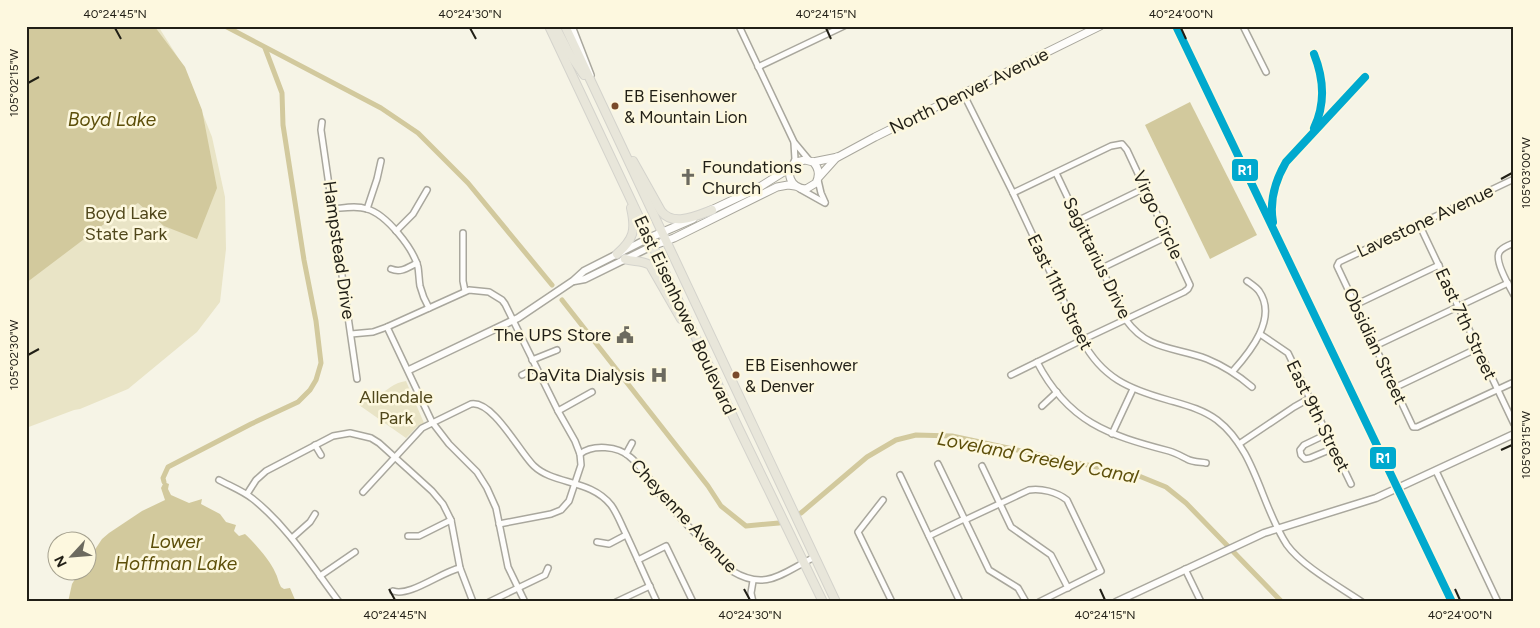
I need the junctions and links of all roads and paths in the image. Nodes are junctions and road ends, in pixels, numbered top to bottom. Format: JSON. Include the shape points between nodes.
{"nodes":[{"id":1,"x":549,"y":26,"type":"edge"},
{"id":2,"x":555,"y":26,"type":"edge"},
{"id":3,"x":565,"y":26,"type":"edge"},
{"id":4,"x":572,"y":26,"type":"edge"},
{"id":5,"x":739,"y":26,"type":"edge"},
{"id":6,"x":844,"y":26,"type":"edge"},
{"id":7,"x":1100,"y":26,"type":"edge"},
{"id":8,"x":1243,"y":26,"type":"edge"},
{"id":9,"x":758,"y":68,"type":"junction"},
{"id":10,"x":1266,"y":72,"type":"dead end"},
{"id":11,"x":597,"y":94,"type":"junction"},
{"id":12,"x":963,"y":94,"type":"junction"},
{"id":13,"x":322,"y":122,"type":"dead end"},
{"id":14,"x":794,"y":142,"type":"junction"},
{"id":15,"x":838,"y":157,"type":"junction"},
{"id":16,"x":381,"y":161,"type":"dead end"},
{"id":17,"x":811,"y":161,"type":"junction"},
{"id":18,"x":792,"y":166,"type":"junction"},
{"id":19,"x":617,"y":171,"type":"junction"},
{"id":20,"x":1056,"y":173,"type":"junction"},
{"id":21,"x":818,"y":178,"type":"junction"},
{"id":22,"x":1514,"y":179,"type":"edge"},
{"id":23,"x":796,"y":187,"type":"junction"},
{"id":24,"x":1145,"y":188,"type":"junction"},
{"id":25,"x":428,"y":190,"type":"dead end"},
{"id":26,"x":1013,"y":194,"type":"junction"},
{"id":27,"x":367,"y":208,"type":"junction"},
{"id":28,"x":332,"y":209,"type":"junction"},
{"id":29,"x":712,"y":210,"type":"junction"},
{"id":30,"x":1079,"y":220,"type":"junction"},
{"id":31,"x":1419,"y":224,"type":"junction"},
{"id":32,"x":396,"y":231,"type":"junction"},
{"id":33,"x":463,"y":233,"type":"dead end"},
{"id":34,"x":662,"y":233,"type":"junction"},
{"id":35,"x":1168,"y":236,"type":"junction"},
{"id":36,"x":666,"y":241,"type":"junction"},
{"id":37,"x":650,"y":242,"type":"junction"},
{"id":38,"x":1514,"y":243,"type":"edge"},
{"id":39,"x":617,"y":254,"type":"junction"},
{"id":40,"x":625,"y":259,"type":"junction"},
{"id":41,"x":416,"y":263,"type":"junction"},
{"id":42,"x":1337,"y":264,"type":"joint"},
{"id":43,"x":1438,"y":265,"type":"junction"},
{"id":44,"x":1102,"y":268,"type":"junction"},
{"id":45,"x":391,"y":269,"type":"dead end"},
{"id":46,"x":573,"y":281,"type":"junction"},
{"id":47,"x":1247,"y":281,"type":"dead end"},
{"id":48,"x":1508,"y":284,"type":"junction"},
{"id":49,"x":465,"y":291,"type":"junction"},
{"id":50,"x":1514,"y":295,"type":"edge"},
{"id":51,"x":1355,"y":305,"type":"junction"},
{"id":52,"x":1458,"y":307,"type":"junction"},
{"id":53,"x":429,"y":308,"type":"junction"},
{"id":54,"x":514,"y":320,"type":"junction"},
{"id":55,"x":1126,"y":320,"type":"junction"},
{"id":56,"x":688,"y":321,"type":"junction"},
{"id":57,"x":387,"y":328,"type":"junction"},
{"id":58,"x":351,"y":334,"type":"junction"},
{"id":59,"x":1260,"y":334,"type":"junction"},
{"id":60,"x":1082,"y":340,"type":"junction"},
{"id":61,"x":1374,"y":346,"type":"junction"},
{"id":62,"x":1478,"y":348,"type":"junction"},
{"id":63,"x":557,"y":350,"type":"dead end"},
{"id":64,"x":532,"y":360,"type":"junction"},
{"id":65,"x":1038,"y":362,"type":"junction"},
{"id":66,"x":536,"y":368,"type":"junction"},
{"id":67,"x":408,"y":370,"type":"junction"},
{"id":68,"x":1233,"y":371,"type":"junction"},
{"id":69,"x":522,"y":375,"type":"dead end"},
{"id":70,"x":1011,"y":375,"type":"dead end"},
{"id":71,"x":357,"y":379,"type":"dead end"},
{"id":72,"x":1514,"y":382,"type":"edge"},
{"id":73,"x":1252,"y":387,"type":"dead end"},
{"id":74,"x":1394,"y":388,"type":"junction"},
{"id":75,"x":1133,"y":389,"type":"junction"},
{"id":76,"x":1497,"y":389,"type":"junction"},
{"id":77,"x":592,"y":392,"type":"dead end"},
{"id":78,"x":1057,"y":392,"type":"junction"},
{"id":79,"x":1310,"y":398,"type":"junction"},
{"id":80,"x":1042,"y":406,"type":"dead end"},
{"id":81,"x":558,"y":411,"type":"junction"},
{"id":82,"x":432,"y":422,"type":"junction"},
{"id":83,"x":1514,"y":424,"type":"edge"},
{"id":84,"x":1112,"y":434,"type":"junction"},
{"id":85,"x":1327,"y":434,"type":"junction"},
{"id":86,"x":1514,"y":434,"type":"edge"},
{"id":87,"x":632,"y":443,"type":"dead end"},
{"id":88,"x":1238,"y":444,"type":"junction"},
{"id":89,"x":315,"y":445,"type":"junction"},
{"id":90,"x":1334,"y":448,"type":"junction"},
{"id":91,"x":580,"y":454,"type":"junction"},
{"id":92,"x":626,"y":454,"type":"junction"},
{"id":93,"x":321,"y":455,"type":"dead end"},
{"id":94,"x":394,"y":457,"type":"junction"},
{"id":95,"x":1206,"y":463,"type":"dead end"},
{"id":96,"x":938,"y":464,"type":"dead end"},
{"id":97,"x":982,"y":466,"type":"dead end"},
{"id":98,"x":1436,"y":471,"type":"junction"},
{"id":99,"x":900,"y":475,"type":"dead end"},
{"id":100,"x":219,"y":480,"type":"dead end"},
{"id":101,"x":576,"y":484,"type":"junction"},
{"id":102,"x":1351,"y":484,"type":"dead end"},
{"id":103,"x":363,"y":492,"type":"dead end"},
{"id":104,"x":247,"y":494,"type":"junction"},
{"id":105,"x":882,"y":500,"type":"dead end"},
{"id":106,"x":1000,"y":504,"type":"junction"},
{"id":107,"x":315,"y":514,"type":"dead end"},
{"id":108,"x":451,"y":520,"type":"junction"},
{"id":109,"x":964,"y":520,"type":"junction"},
{"id":110,"x":499,"y":524,"type":"junction"},
{"id":111,"x":1278,"y":528,"type":"junction"},
{"id":112,"x":626,"y":535,"type":"junction"},
{"id":113,"x":408,"y":536,"type":"dead end"},
{"id":114,"x":929,"y":536,"type":"junction"},
{"id":115,"x":292,"y":538,"type":"junction"},
{"id":116,"x":598,"y":542,"type":"dead end"},
{"id":117,"x":355,"y":552,"type":"dead end"},
{"id":118,"x":815,"y":557,"type":"junction"},
{"id":119,"x":638,"y":560,"type":"junction"},
{"id":120,"x":804,"y":562,"type":"junction"},
{"id":121,"x":460,"y":568,"type":"junction"},
{"id":122,"x":548,"y":568,"type":"dead end"},
{"id":123,"x":1185,"y":569,"type":"junction"},
{"id":124,"x":320,"y":576,"type":"junction"},
{"id":125,"x":753,"y":581,"type":"junction"},
{"id":126,"x":650,"y":586,"type":"junction"},
{"id":127,"x":518,"y":588,"type":"junction"},
{"id":128,"x":1068,"y":588,"type":"junction"},
{"id":129,"x":394,"y":591,"type":"dead end"},
{"id":130,"x":338,"y":602,"type":"edge"},
{"id":131,"x":473,"y":602,"type":"edge"},
{"id":132,"x":489,"y":602,"type":"edge"},
{"id":133,"x":525,"y":602,"type":"edge"},
{"id":134,"x":616,"y":602,"type":"edge"},
{"id":135,"x":657,"y":602,"type":"edge"},
{"id":136,"x":693,"y":602,"type":"edge"},
{"id":137,"x":753,"y":602,"type":"edge"},
{"id":138,"x":823,"y":602,"type":"edge"},
{"id":139,"x":836,"y":602,"type":"edge"},
{"id":140,"x":892,"y":602,"type":"edge"},
{"id":141,"x":960,"y":602,"type":"edge"},
{"id":142,"x":1026,"y":602,"type":"edge"},
{"id":143,"x":1039,"y":602,"type":"edge"},
{"id":144,"x":1116,"y":602,"type":"edge"},
{"id":145,"x":1202,"y":602,"type":"edge"},
{"id":146,"x":1362,"y":602,"type":"edge"},
{"id":147,"x":1498,"y":602,"type":"edge"}],
"edges":[{"from":1,"to":19,"type":"highway","name":"East Eisenhower Boulevard"},
{"from":2,"to":11,"type":"highway","via":[[568,53]]},
{"from":3,"to":11,"type":"highway","name":"East Eisenhower Boulevard"},
{"from":4,"to":11,"type":"street"},
{"from":5,"to":9,"type":"street"},
{"from":6,"to":9,"type":"street"},
{"from":7,"to":12,"type":"main road","name":"North Denver Avenue"},
{"from":8,"to":10,"type":"street"},
{"from":9,"to":14,"type":"street"},
{"from":11,"to":29,"type":"highway","via":[[663,215],[682,219]]},
{"from":11,"to":34,"type":"highway","name":"East Eisenhower Boulevard"},
{"from":12,"to":15,"type":"main road","name":"North Denver Avenue"},
{"from":12,"to":26,"type":"street","name":"East 11th Street"},
{"from":13,"to":28,"type":"street","name":"Hampstead Drive"},
{"from":14,"to":17,"type":"street"},
{"from":14,"to":18,"type":"street"},
{"from":15,"to":17,"type":"main road","name":"North Denver Avenue"},
{"from":15,"to":21,"type":"main road","name":"North Denver Avenue"},
{"from":16,"to":27,"type":"street"},
{"from":17,"to":18,"type":"main road","via":[[800,160]]},
{"from":17,"to":21,"type":"main road","via":[[818,169]]},
{"from":18,"to":23,"type":"main road","via":[[789,176]]},
{"from":18,"to":29,"type":"main road","via":[[758,188]]},
{"from":19,"to":37,"type":"highway","name":"East Eisenhower Boulevard"},
{"from":19,"to":39,"type":"highway","via":[[631,206],[634,226],[629,242]]},
{"from":20,"to":24,"type":"street","name":"Virgo Circle","via":[[1111,146],[1122,144]]},
{"from":20,"to":26,"type":"street","name":"Virgo Circle"},
{"from":20,"to":30,"type":"street","name":"Sagittarius Drive"},
{"from":21,"to":23,"type":"main road","via":[[810,188]]},
{"from":21,"to":23,"type":"street","via":[[825,203]]},
{"from":22,"to":31,"type":"street","name":"Lavestone Avenue"},
{"from":23,"to":36,"type":"main road","via":[[777,187]]},
{"from":24,"to":30,"type":"street"},
{"from":24,"to":35,"type":"street","name":"Virgo Circle"},
{"from":25,"to":32,"type":"street","via":[[413,214]]},
{"from":26,"to":60,"type":"street","name":"East 11th Street"},
{"from":27,"to":28,"type":"street"},
{"from":27,"to":32,"type":"street"},
{"from":28,"to":58,"type":"street","name":"Hampstead Drive"},
{"from":29,"to":34,"type":"main road"},
{"from":30,"to":44,"type":"street","name":"Sagittarius Drive"},
{"from":31,"to":42,"type":"street","name":"Lavestone Avenue"},
{"from":31,"to":43,"type":"street","name":"East 7th Street"},
{"from":32,"to":41,"type":"street"},
{"from":33,"to":49,"type":"street"},
{"from":34,"to":36,"type":"highway","name":"East Eisenhower Boulevard"},
{"from":34,"to":37,"type":"main road"},
{"from":35,"to":44,"type":"street"},
{"from":35,"to":55,"type":"street","name":"Virgo Circle","via":[[1189,287]]},
{"from":36,"to":37,"type":"main road"},
{"from":36,"to":118,"type":"highway","name":"East Eisenhower Boulevard"},
{"from":37,"to":39,"type":"street"},
{"from":37,"to":40,"type":"street"},
{"from":37,"to":56,"type":"highway","name":"East Eisenhower Boulevard"},
{"from":38,"to":48,"type":"street","via":[[1500,250],[1498,255]]},
{"from":39,"to":46,"type":"street","via":[[584,271]]},
{"from":40,"to":46,"type":"street","via":[[585,280]]},
{"from":40,"to":56,"type":"highway","via":[[650,265],[681,319]]},
{"from":41,"to":45,"type":"street","via":[[404,270]]},
{"from":41,"to":53,"type":"street"},
{"from":42,"to":51,"type":"street","name":"Obsidian Street"},
{"from":43,"to":51,"type":"street"},
{"from":43,"to":52,"type":"street","name":"East 7th Street"},
{"from":44,"to":55,"type":"street","name":"Sagittarius Drive"},
{"from":46,"to":54,"type":"street"},
{"from":47,"to":59,"type":"street","via":[[1259,291],[1264,302],[1265,317]]},
{"from":48,"to":50,"type":"street"},
{"from":48,"to":52,"type":"street"},
{"from":49,"to":53,"type":"street"},
{"from":49,"to":54,"type":"street","via":[[493,294],[505,304]]},
{"from":51,"to":61,"type":"street","name":"Obsidian Street"},
{"from":52,"to":61,"type":"street"},
{"from":52,"to":62,"type":"street","name":"East 7th Street"},
{"from":53,"to":57,"type":"street"},
{"from":54,"to":64,"type":"street"},
{"from":54,"to":67,"type":"street"},
{"from":55,"to":60,"type":"street","name":"Virgo Circle"},
{"from":55,"to":68,"type":"street","name":"Sagittarius Drive","via":[[1149,342],[1206,359]]},
{"from":56,"to":120,"type":"highway","name":"East Eisenhower Boulevard"},
{"from":57,"to":58,"type":"street"},
{"from":57,"to":67,"type":"street"},
{"from":58,"to":71,"type":"street","name":"Hampstead Drive"},
{"from":59,"to":68,"type":"street"},
{"from":59,"to":79,"type":"street","name":"East 9th Street","via":[[1288,353]]},
{"from":60,"to":65,"type":"street","name":"Virgo Circle"},
{"from":60,"to":75,"type":"street","name":"East 11th Street","via":[[1100,366]]},
{"from":61,"to":74,"type":"street","name":"Obsidian Street"},
{"from":62,"to":74,"type":"street"},
{"from":62,"to":76,"type":"street","name":"East 7th Street"},
{"from":63,"to":64,"type":"street"},
{"from":64,"to":66,"type":"street"},
{"from":65,"to":70,"type":"street","name":"Virgo Circle"},
{"from":65,"to":78,"type":"street"},
{"from":66,"to":69,"type":"street"},
{"from":66,"to":81,"type":"street"},
{"from":67,"to":82,"type":"street"},
{"from":68,"to":73,"type":"street","name":"Sagittarius Drive"},
{"from":72,"to":76,"type":"street"},
{"from":74,"to":76,"type":"street","name":"Obsidian Street","via":[[1414,427]]},
{"from":75,"to":84,"type":"street"},
{"from":75,"to":88,"type":"street","name":"East 11th Street","via":[[1192,406],[1221,424]]},
{"from":76,"to":83,"type":"street","name":"East 7th Street"},
{"from":77,"to":81,"type":"street"},
{"from":78,"to":80,"type":"street"},
{"from":78,"to":84,"type":"street","via":[[1081,416]]},
{"from":79,"to":85,"type":"street","name":"East 9th Street"},
{"from":79,"to":88,"type":"street"},
{"from":81,"to":91,"type":"street"},
{"from":82,"to":94,"type":"street"},
{"from":82,"to":101,"type":"street","via":[[470,404],[478,405],[509,431],[535,467]]},
{"from":82,"to":110,"type":"street","via":[[483,480],[492,497]]},
{"from":84,"to":95,"type":"street"},
{"from":85,"to":90,"type":"street","name":"East 9th Street"},
{"from":85,"to":90,"type":"street","via":[[1304,445],[1301,455],[1305,459],[1310,458]]},
{"from":86,"to":98,"type":"street"},
{"from":87,"to":92,"type":"street"},
{"from":88,"to":111,"type":"street","name":"East 11th Street"},
{"from":89,"to":93,"type":"street"},
{"from":89,"to":94,"type":"street","via":[[333,436],[354,433],[375,440]]},
{"from":89,"to":104,"type":"street","via":[[266,471]]},
{"from":90,"to":102,"type":"street","name":"East 9th Street"},
{"from":91,"to":92,"type":"street","name":"Cheyenne Avenue","via":[[599,448]]},
{"from":91,"to":101,"type":"street"},
{"from":92,"to":125,"type":"street","name":"Cheyenne Avenue","via":[[732,572]]},
{"from":94,"to":103,"type":"street"},
{"from":94,"to":108,"type":"street","via":[[432,491]]},
{"from":96,"to":109,"type":"street"},
{"from":97,"to":106,"type":"street"},
{"from":98,"to":111,"type":"street","via":[[1376,498]]},
{"from":98,"to":147,"type":"street"},
{"from":99,"to":114,"type":"street"},
{"from":100,"to":104,"type":"street"},
{"from":101,"to":110,"type":"street","via":[[567,504],[557,512]]},
{"from":101,"to":112,"type":"street","via":[[597,492],[610,504]]},
{"from":104,"to":115,"type":"street"},
{"from":105,"to":140,"type":"street","via":[[858,532]]},
{"from":106,"to":109,"type":"street"},
{"from":106,"to":128,"type":"street","via":[[1011,527],[1051,555]]},
{"from":106,"to":128,"type":"street","via":[[1036,489],[1060,494],[1067,500],[1101,571]]},
{"from":107,"to":115,"type":"street"},
{"from":108,"to":113,"type":"street","via":[[419,536]]},
{"from":108,"to":121,"type":"street"},
{"from":109,"to":114,"type":"street"},
{"from":109,"to":142,"type":"street","via":[[989,570],[1018,588]]},
{"from":110,"to":127,"type":"street","via":[[505,557]]},
{"from":111,"to":123,"type":"street"},
{"from":111,"to":146,"type":"street","name":"East 11th Street","via":[[1293,552]]},
{"from":112,"to":116,"type":"street","via":[[609,544]]},
{"from":112,"to":119,"type":"street"},
{"from":114,"to":141,"type":"street"},
{"from":115,"to":124,"type":"street"},
{"from":117,"to":124,"type":"street"},
{"from":118,"to":120,"type":"street","name":"Cheyenne Avenue"},
{"from":118,"to":139,"type":"highway","name":"East Eisenhower Boulevard"},
{"from":119,"to":126,"type":"street"},
{"from":119,"to":136,"type":"street","via":[[666,546]]},
{"from":120,"to":125,"type":"street","name":"Cheyenne Avenue","via":[[766,581]]},
{"from":120,"to":138,"type":"highway","name":"East Eisenhower Boulevard"},
{"from":121,"to":129,"type":"street","via":[[404,592]]},
{"from":121,"to":131,"type":"street"},
{"from":122,"to":127,"type":"street","via":[[545,575]]},
{"from":123,"to":144,"type":"street"},
{"from":123,"to":145,"type":"street"},
{"from":124,"to":130,"type":"street"},
{"from":125,"to":137,"type":"street"},
{"from":126,"to":134,"type":"street"},
{"from":126,"to":135,"type":"street"},
{"from":127,"to":132,"type":"street"},
{"from":127,"to":133,"type":"street"},
{"from":128,"to":143,"type":"street"}]}
